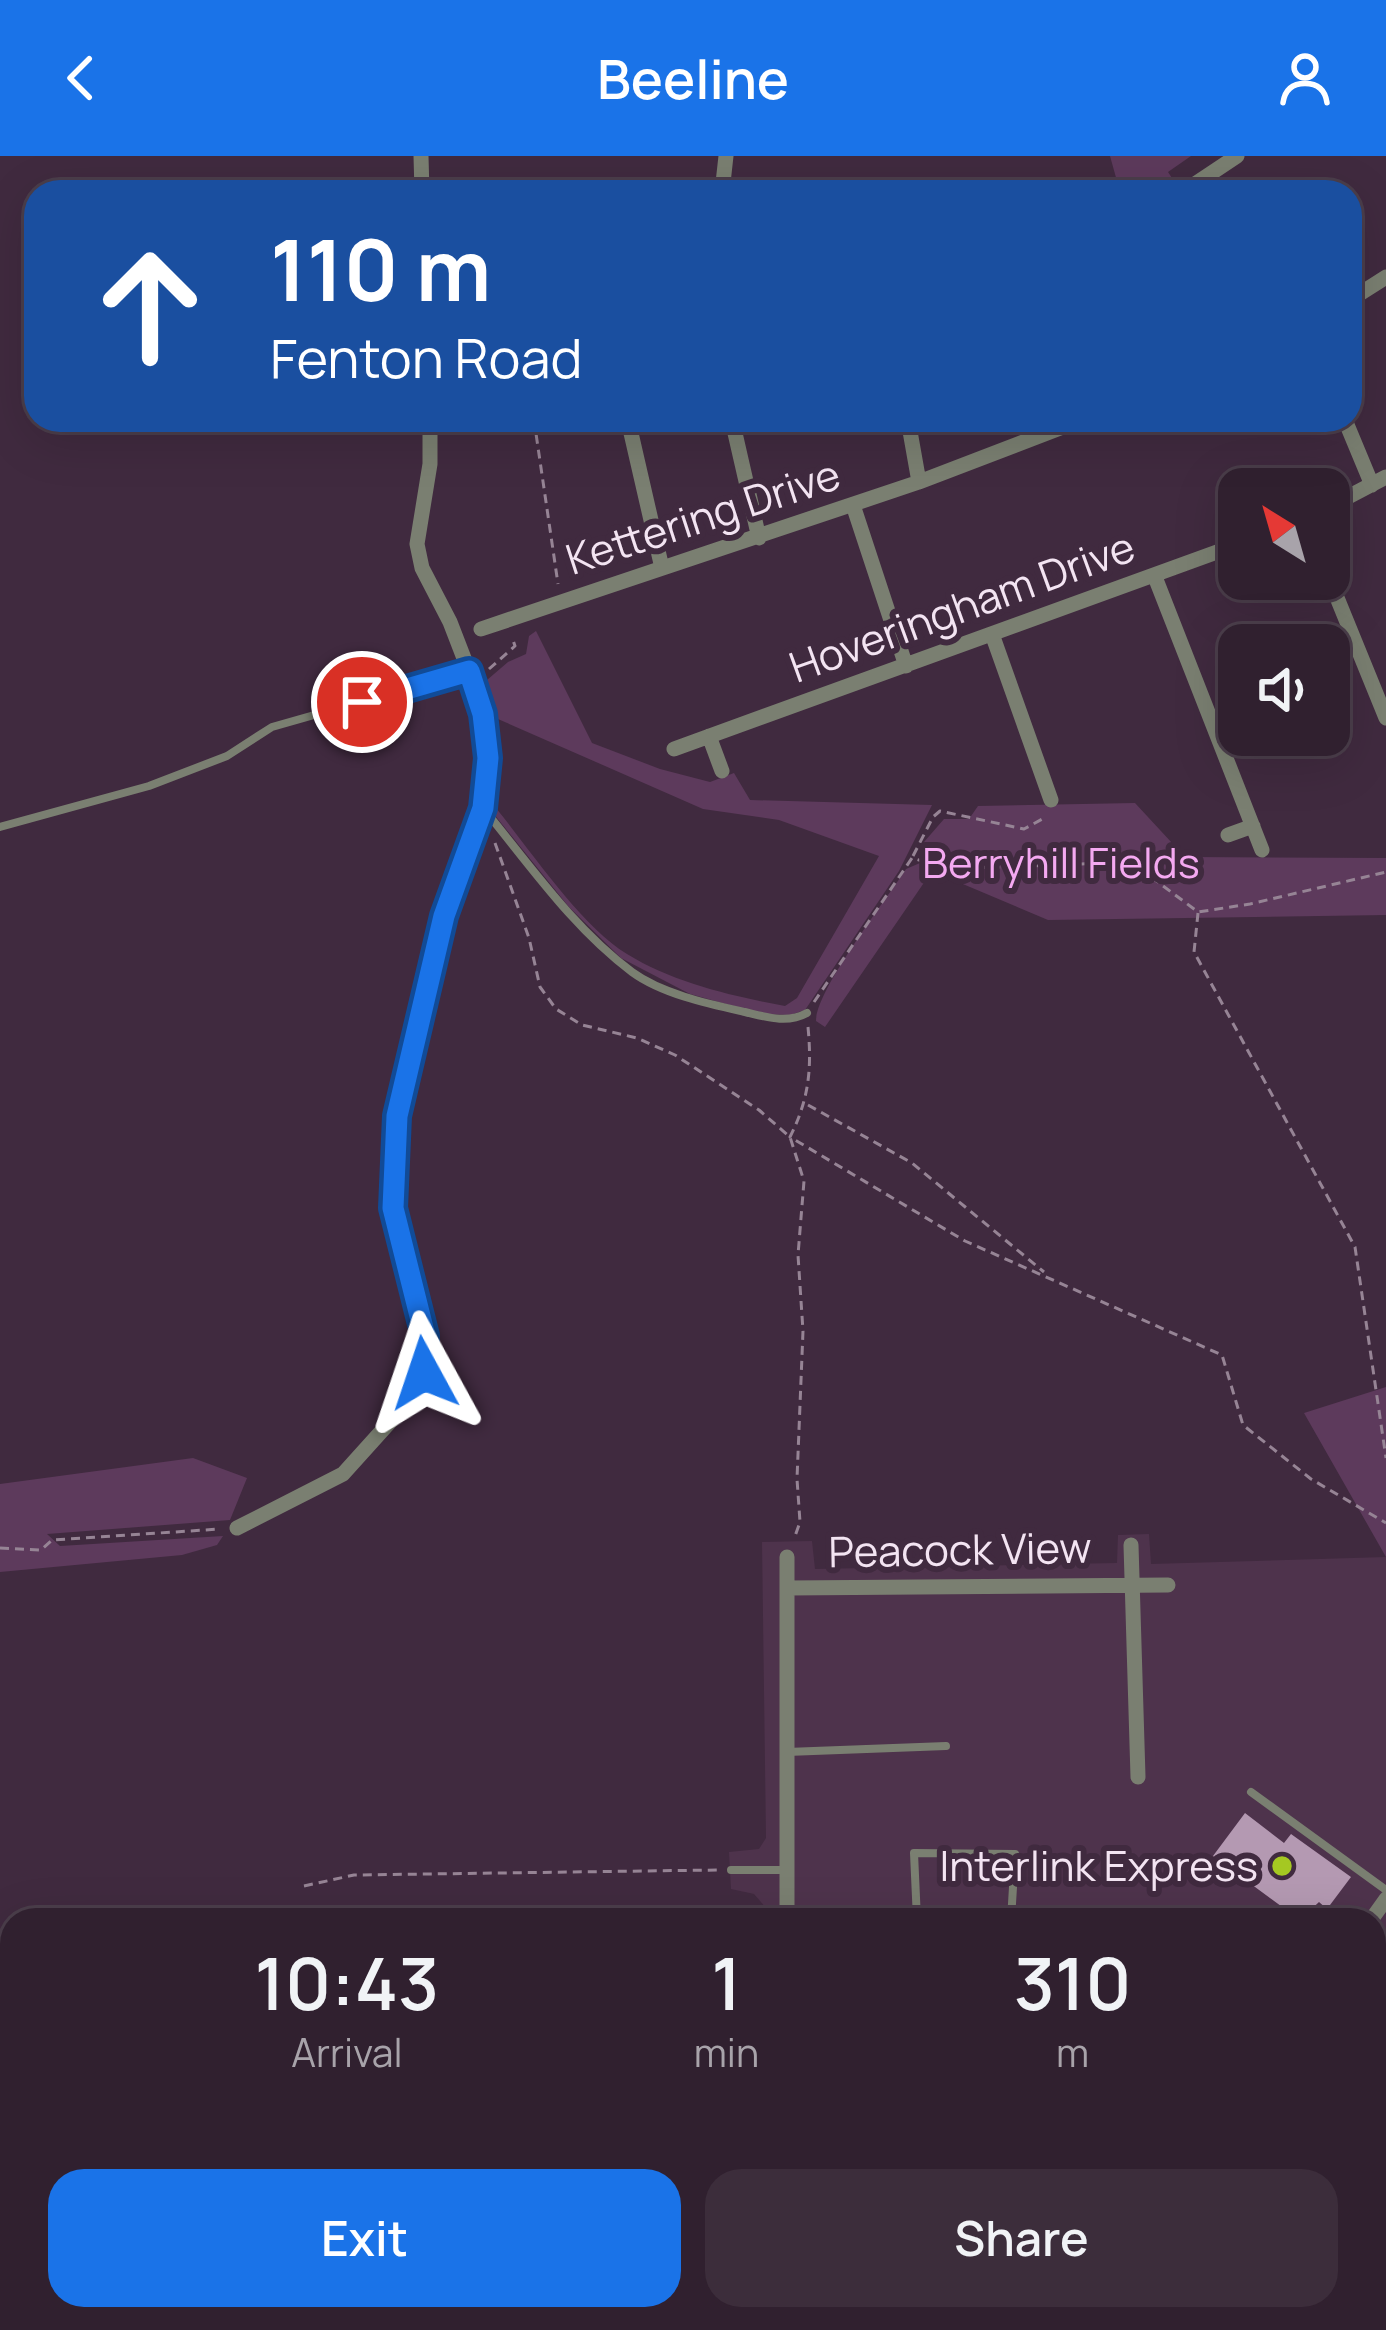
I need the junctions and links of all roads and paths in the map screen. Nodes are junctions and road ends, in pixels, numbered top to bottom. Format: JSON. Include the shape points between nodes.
{"nodes":[{"id":1,"x":1237,"y":156,"type":"edge"},
{"id":2,"x":1201,"y":180,"type":"edge"},
{"id":3,"x":430,"y":432,"type":"edge"},
{"id":4,"x":536,"y":432,"type":"edge"},
{"id":5,"x":631,"y":432,"type":"edge"},
{"id":6,"x":735,"y":432,"type":"edge"},
{"id":7,"x":910,"y":432,"type":"edge"},
{"id":8,"x":1050,"y":432,"type":"edge"},
{"id":9,"x":1352,"y":432,"type":"edge"},
{"id":10,"x":1379,"y":481,"type":"edge"},
{"id":11,"x":919,"y":482,"type":"junction"},
{"id":12,"x":1350,"y":496,"type":"edge"},
{"id":13,"x":853,"y":505,"type":"junction"},
{"id":14,"x":759,"y":538,"type":"junction"},
{"id":15,"x":1218,"y":552,"type":"edge"},
{"id":16,"x":662,"y":568,"type":"junction"},
{"id":17,"x":1155,"y":577,"type":"junction"},
{"id":18,"x":1338,"y":600,"type":"edge"},
{"id":19,"x":561,"y":602,"type":"junction"},
{"id":20,"x":507,"y":620,"type":"junction"},
{"id":21,"x":481,"y":629,"type":"dead end"},
{"id":22,"x":992,"y":634,"type":"junction"},
{"id":23,"x":906,"y":666,"type":"junction"},
{"id":24,"x":471,"y":675,"type":"junction"},
{"id":25,"x":1386,"y":718,"type":"edge"},
{"id":26,"x":709,"y":736,"type":"junction"},
{"id":27,"x":674,"y":749,"type":"dead end"},
{"id":28,"x":1058,"y":762,"type":"dead end"},
{"id":29,"x":1040,"y":769,"type":"junction"},
{"id":30,"x":722,"y":771,"type":"dead end"},
{"id":31,"x":1051,"y":800,"type":"joint"},
{"id":32,"x":483,"y":808,"type":"junction"},
{"id":33,"x":1253,"y":826,"type":"junction"},
{"id":34,"x":0,"y":827,"type":"edge"},
{"id":35,"x":1228,"y":835,"type":"dead end"},
{"id":36,"x":1262,"y":850,"type":"dead end"},
{"id":37,"x":912,"y":858,"type":"junction"},
{"id":38,"x":1386,"y":872,"type":"edge"},
{"id":39,"x":1198,"y":912,"type":"junction"},
{"id":40,"x":807,"y":1013,"type":"junction"},
{"id":41,"x":806,"y":1105,"type":"junction"},
{"id":42,"x":790,"y":1137,"type":"junction"},
{"id":43,"x":1050,"y":1278,"type":"junction"},
{"id":44,"x":1386,"y":1458,"type":"edge"},
{"id":45,"x":1386,"y":1523,"type":"edge"},
{"id":46,"x":237,"y":1528,"type":"joint"},
{"id":47,"x":1131,"y":1545,"type":"dead end"},
{"id":48,"x":0,"y":1548,"type":"edge"},
{"id":49,"x":788,"y":1557,"type":"joint"},
{"id":50,"x":1132,"y":1584,"type":"junction"},
{"id":51,"x":1168,"y":1585,"type":"dead end"},
{"id":52,"x":788,"y":1588,"type":"junction"},
{"id":53,"x":946,"y":1746,"type":"dead end"},
{"id":54,"x":787,"y":1752,"type":"junction"},
{"id":55,"x":1138,"y":1777,"type":"dead end"},
{"id":56,"x":1251,"y":1792,"type":"dead end"},
{"id":57,"x":731,"y":1870,"type":"joint"},
{"id":58,"x":786,"y":1870,"type":"junction"},
{"id":59,"x":304,"y":1886,"type":"dead end"},
{"id":60,"x":1386,"y":1890,"type":"edge"},
{"id":61,"x":787,"y":1908,"type":"edge"},
{"id":62,"x":916,"y":1908,"type":"edge"},
{"id":63,"x":1012,"y":1908,"type":"edge"}],
"edges":[{"from":1,"to":2,"type":"street"},
{"from":3,"to":24,"type":"street","via":[[417,544]]},
{"from":4,"to":19,"type":"path"},
{"from":5,"to":16,"type":"street"},
{"from":6,"to":14,"type":"street"},
{"from":7,"to":11,"type":"street"},
{"from":8,"to":11,"type":"street","name":"Kettering Drive"},
{"from":9,"to":10,"type":"street"},
{"from":10,"to":12,"type":"street"},
{"from":11,"to":13,"type":"street","name":"Kettering Drive"},
{"from":13,"to":14,"type":"street","name":"Kettering Drive"},
{"from":13,"to":23,"type":"street"},
{"from":14,"to":16,"type":"street","name":"Kettering Drive"},
{"from":15,"to":17,"type":"street","name":"Hoveringham Drive"},
{"from":16,"to":19,"type":"street","name":"Kettering Drive"},
{"from":17,"to":22,"type":"street","name":"Hoveringham Drive"},
{"from":17,"to":33,"type":"street"},
{"from":18,"to":25,"type":"street"},
{"from":19,"to":20,"type":"street","name":"Kettering Drive"},
{"from":20,"to":21,"type":"street","name":"Kettering Drive"},
{"from":20,"to":24,"type":"path","via":[[515,646]]},
{"from":22,"to":23,"type":"street","name":"Hoveringham Drive"},
{"from":22,"to":29,"type":"street"},
{"from":23,"to":26,"type":"street","name":"Hoveringham Drive"},
{"from":24,"to":32,"type":"street","via":[[488,758]]},
{"from":24,"to":34,"type":"lane","via":[[272,727],[227,756],[149,786]]},
{"from":26,"to":27,"type":"street","name":"Hoveringham Drive"},
{"from":26,"to":30,"type":"street"},
{"from":28,"to":29,"type":"street"},
{"from":29,"to":31,"type":"street"},
{"from":31,"to":37,"type":"path","via":[[1051,814],[1024,830],[940,812]]},
{"from":32,"to":40,"type":"lane","via":[[635,975],[775,1019]]},
{"from":32,"to":42,"type":"path","via":[[540,987],[556,1009],[676,1054]]},
{"from":32,"to":46,"type":"street","via":[[444,916],[397,1116],[393,1208],[425,1336],[424,1373],[416,1393],[343,1474]]},
{"from":33,"to":35,"type":"street"},
{"from":33,"to":36,"type":"street"},
{"from":37,"to":39,"type":"path","via":[[949,869],[1131,862]]},
{"from":37,"to":40,"type":"path"},
{"from":38,"to":39,"type":"path"},
{"from":39,"to":44,"type":"path","via":[[1194,952],[1355,1247]]},
{"from":40,"to":41,"type":"path"},
{"from":41,"to":42,"type":"path"},
{"from":41,"to":43,"type":"path","via":[[912,1163]]},
{"from":42,"to":43,"type":"path","via":[[965,1241]]},
{"from":42,"to":49,"type":"path","via":[[804,1181],[800,1522]]},
{"from":43,"to":45,"type":"path","via":[[1222,1355],[1243,1426]]},
{"from":46,"to":48,"type":"path"},
{"from":47,"to":50,"type":"street","name":"Peacock View"},
{"from":49,"to":52,"type":"street"},
{"from":50,"to":51,"type":"street","name":"Peacock View"},
{"from":50,"to":52,"type":"street","name":"Peacock View"},
{"from":50,"to":55,"type":"street","name":"Peacock View"},
{"from":52,"to":54,"type":"street"},
{"from":53,"to":54,"type":"lane"},
{"from":54,"to":58,"type":"street"},
{"from":56,"to":60,"type":"lane"},
{"from":57,"to":58,"type":"lane"},
{"from":57,"to":59,"type":"path","via":[[354,1875]]},
{"from":58,"to":61,"type":"street"},
{"from":62,"to":63,"type":"lane","via":[[914,1853],[1015,1854]]}]}
